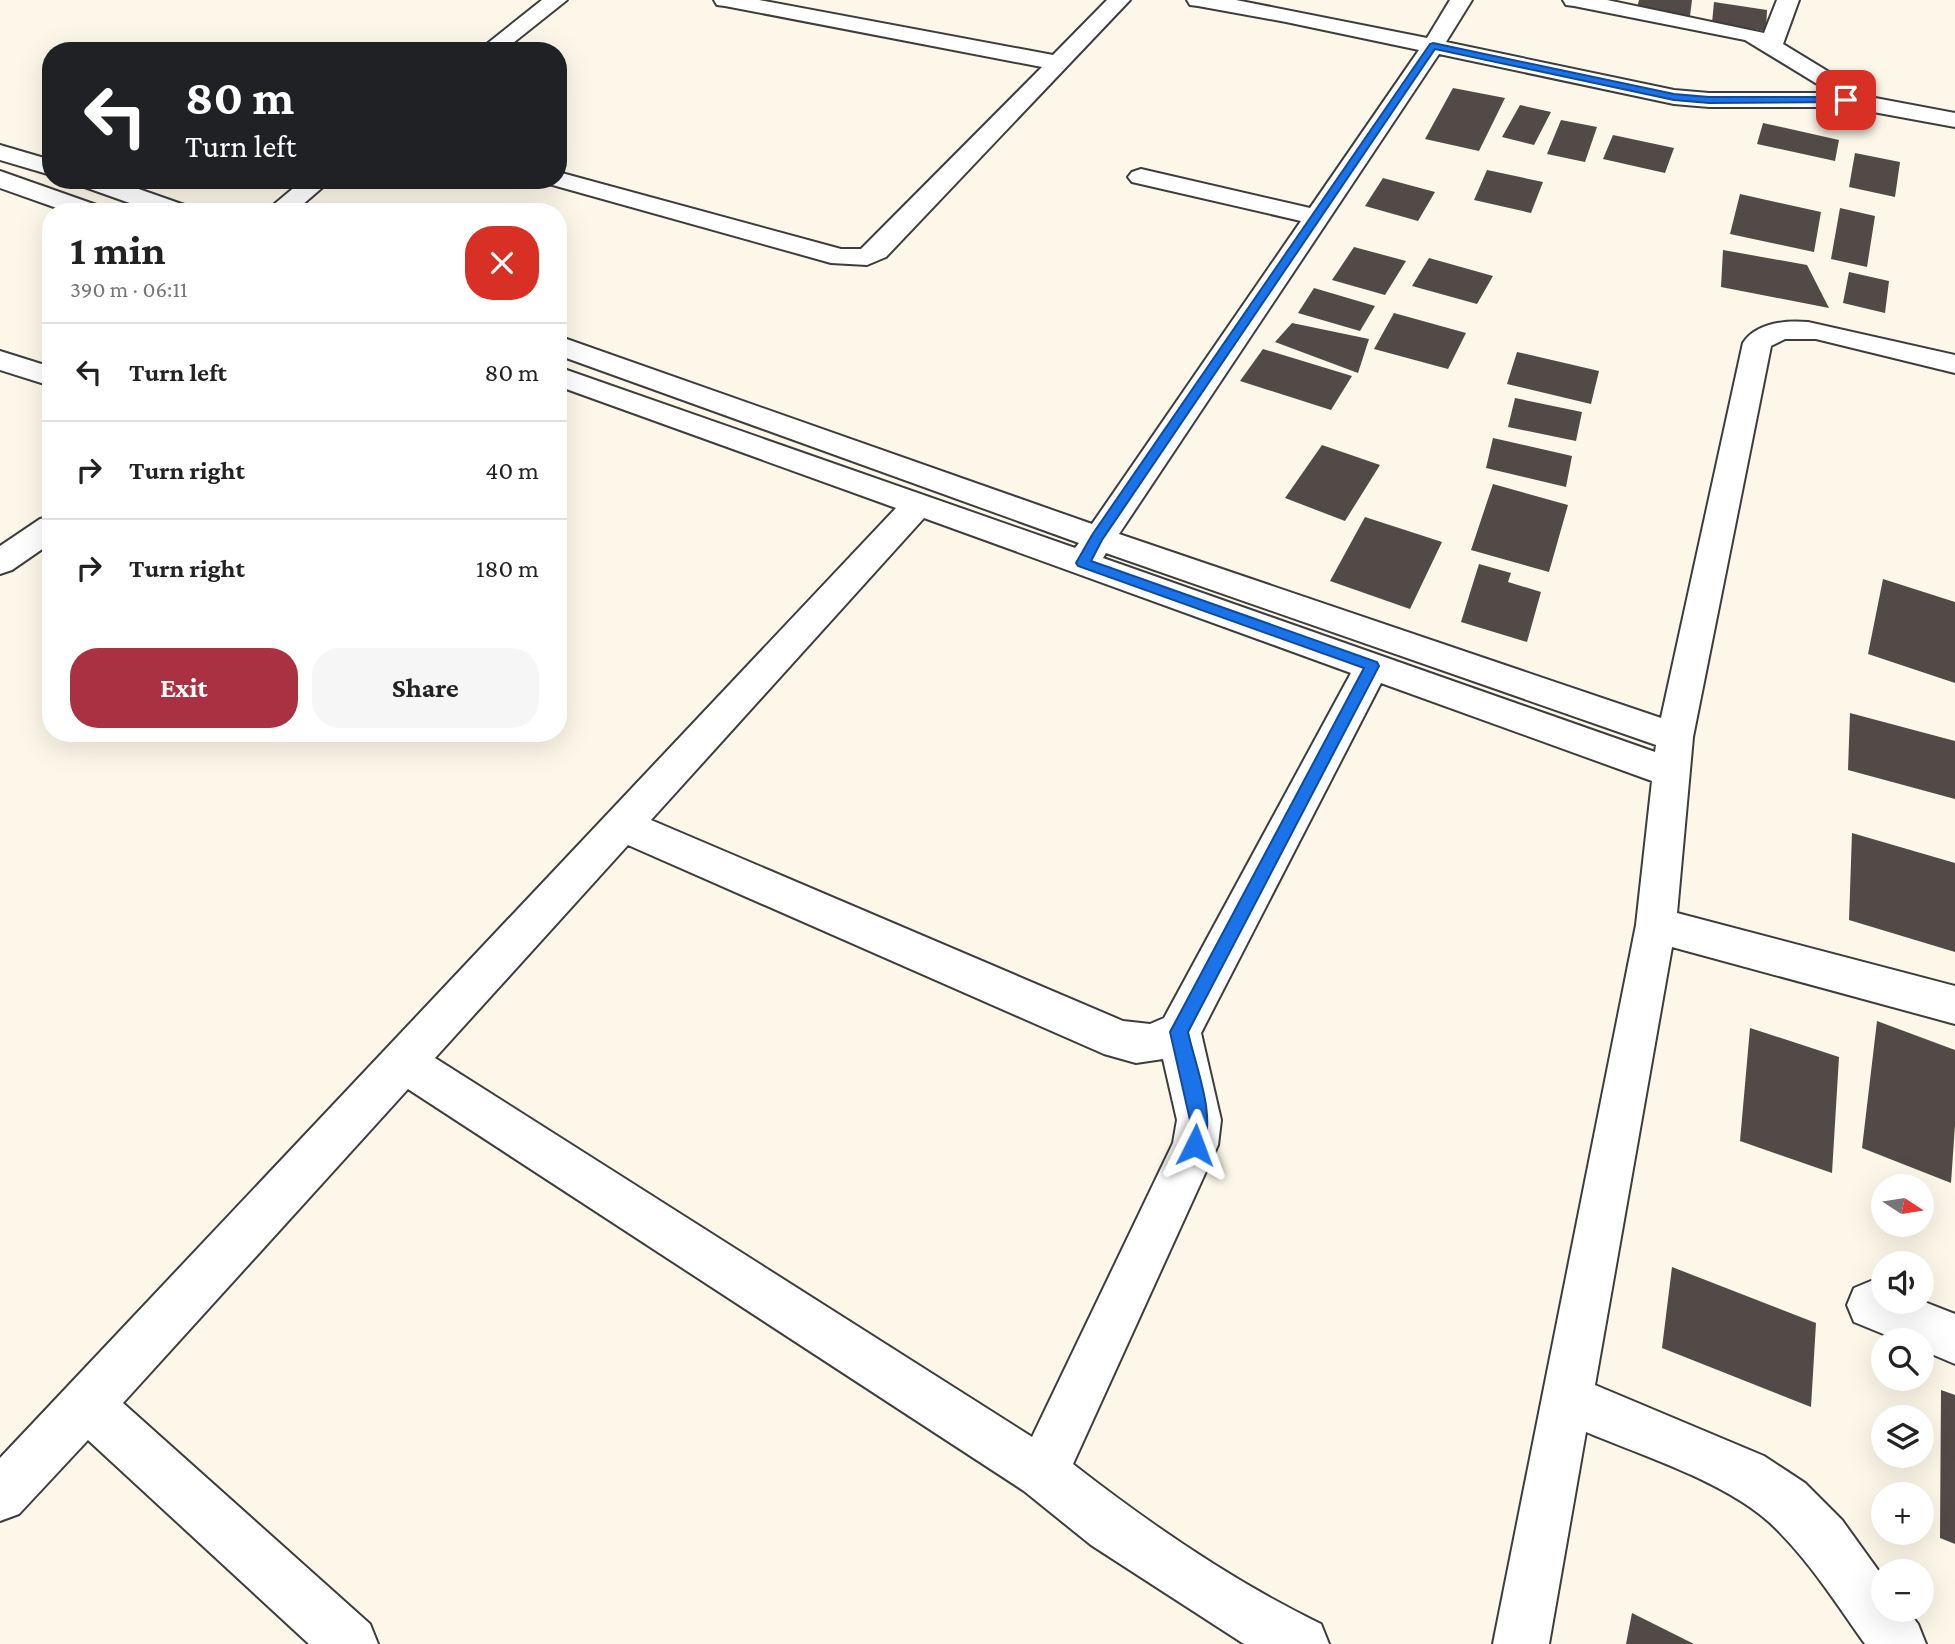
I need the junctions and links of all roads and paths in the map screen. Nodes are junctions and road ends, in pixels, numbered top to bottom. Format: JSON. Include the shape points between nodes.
{"nodes":[{"id":1,"x":556,"y":0,"type":"edge"},
{"id":2,"x":725,"y":0,"type":"edge"},
{"id":3,"x":1119,"y":0,"type":"edge"},
{"id":4,"x":1198,"y":0,"type":"edge"},
{"id":5,"x":1461,"y":0,"type":"edge"},
{"id":6,"x":1574,"y":0,"type":"edge"},
{"id":7,"x":1788,"y":0,"type":"edge"},
{"id":8,"x":758,"y":3,"type":"edge"},
{"id":9,"x":501,"y":42,"type":"edge"},
{"id":10,"x":1772,"y":45,"type":"junction"},
{"id":11,"x":1433,"y":46,"type":"junction"},
{"id":12,"x":1058,"y":63,"type":"junction"},
{"id":13,"x":1864,"y":102,"type":"junction"},
{"id":14,"x":1955,"y":120,"type":"edge"},
{"id":15,"x":0,"y":152,"type":"edge"},
{"id":16,"x":42,"y":165,"type":"edge"},
{"id":17,"x":1141,"y":177,"type":"dead end"},
{"id":18,"x":0,"y":179,"type":"edge"},
{"id":19,"x":567,"y":181,"type":"edge"},
{"id":20,"x":25,"y":188,"type":"junction"},
{"id":21,"x":114,"y":189,"type":"edge"},
{"id":22,"x":307,"y":189,"type":"edge"},
{"id":23,"x":68,"y":203,"type":"edge"},
{"id":24,"x":155,"y":203,"type":"edge"},
{"id":25,"x":290,"y":203,"type":"edge"},
{"id":26,"x":0,"y":204,"type":"edge"},
{"id":27,"x":1315,"y":217,"type":"junction"},
{"id":28,"x":567,"y":348,"type":"edge"},
{"id":29,"x":0,"y":360,"type":"edge"},
{"id":30,"x":1955,"y":364,"type":"edge"},
{"id":31,"x":42,"y":374,"type":"edge"},
{"id":32,"x":567,"y":379,"type":"edge"},
{"id":33,"x":919,"y":504,"type":"junction"},
{"id":34,"x":42,"y":533,"type":"edge"},
{"id":35,"x":1090,"y":550,"type":"junction"},
{"id":36,"x":0,"y":562,"type":"edge"},
{"id":37,"x":1372,"y":666,"type":"junction"},
{"id":38,"x":1673,"y":755,"type":"junction"},
{"id":39,"x":622,"y":825,"type":"junction"},
{"id":40,"x":1656,"y":925,"type":"junction"},
{"id":41,"x":1955,"y":1005,"type":"edge"},
{"id":42,"x":1179,"y":1032,"type":"junction"},
{"id":43,"x":404,"y":1062,"type":"junction"},
{"id":44,"x":1891,"y":1314,"type":"edge"},
{"id":45,"x":1955,"y":1339,"type":"edge"},
{"id":46,"x":1566,"y":1398,"type":"junction"},
{"id":47,"x":87,"y":1405,"type":"junction"},
{"id":48,"x":1042,"y":1473,"type":"junction"},
{"id":49,"x":0,"y":1495,"type":"edge"},
{"id":50,"x":350,"y":1644,"type":"edge"},
{"id":51,"x":1301,"y":1644,"type":"edge"},
{"id":52,"x":1521,"y":1644,"type":"edge"},
{"id":53,"x":1898,"y":1644,"type":"edge"}],
"edges":[{"from":1,"to":9,"type":"street"},
{"from":2,"to":8,"type":"street"},
{"from":3,"to":12,"type":"street"},
{"from":4,"to":11,"type":"street"},
{"from":5,"to":11,"type":"street"},
{"from":6,"to":10,"type":"street","via":[[1740,32]]},
{"from":7,"to":10,"type":"street"},
{"from":8,"to":12,"type":"street"},
{"from":10,"to":13,"type":"street"},
{"from":11,"to":13,"type":"street","via":[[1693,99]]},
{"from":11,"to":27,"type":"street"},
{"from":12,"to":19,"type":"street","via":[[867,257],[840,257]]},
{"from":13,"to":14,"type":"street"},
{"from":15,"to":16,"type":"street"},
{"from":17,"to":27,"type":"street"},
{"from":18,"to":20,"type":"street"},
{"from":20,"to":23,"type":"street"},
{"from":20,"to":26,"type":"street"},
{"from":21,"to":24,"type":"street"},
{"from":22,"to":25,"type":"street"},
{"from":27,"to":35,"type":"street"},
{"from":28,"to":35,"type":"street"},
{"from":29,"to":31,"type":"street"},
{"from":30,"to":38,"type":"street","via":[[1792,328],[1769,333],[1757,342]]},
{"from":32,"to":33,"type":"street"},
{"from":33,"to":35,"type":"street"},
{"from":33,"to":39,"type":"street"},
{"from":34,"to":36,"type":"street"},
{"from":35,"to":37,"type":"street"},
{"from":35,"to":38,"type":"street"},
{"from":37,"to":38,"type":"street"},
{"from":37,"to":42,"type":"street"},
{"from":38,"to":40,"type":"street"},
{"from":39,"to":42,"type":"street","via":[[1119,1040],[1140,1045],[1162,1042]]},
{"from":39,"to":43,"type":"street"},
{"from":40,"to":41,"type":"street"},
{"from":40,"to":46,"type":"street"},
{"from":42,"to":48,"type":"street","via":[[1199,1120],[1195,1145]]},
{"from":43,"to":47,"type":"street"},
{"from":43,"to":48,"type":"street"},
{"from":44,"to":45,"type":"street"},
{"from":46,"to":52,"type":"street"},
{"from":46,"to":53,"type":"street","via":[[1746,1474],[1786,1502],[1823,1539]]},
{"from":47,"to":49,"type":"street"},
{"from":47,"to":50,"type":"street"},
{"from":48,"to":51,"type":"street","via":[[1110,1526],[1269,1629]]}]}
